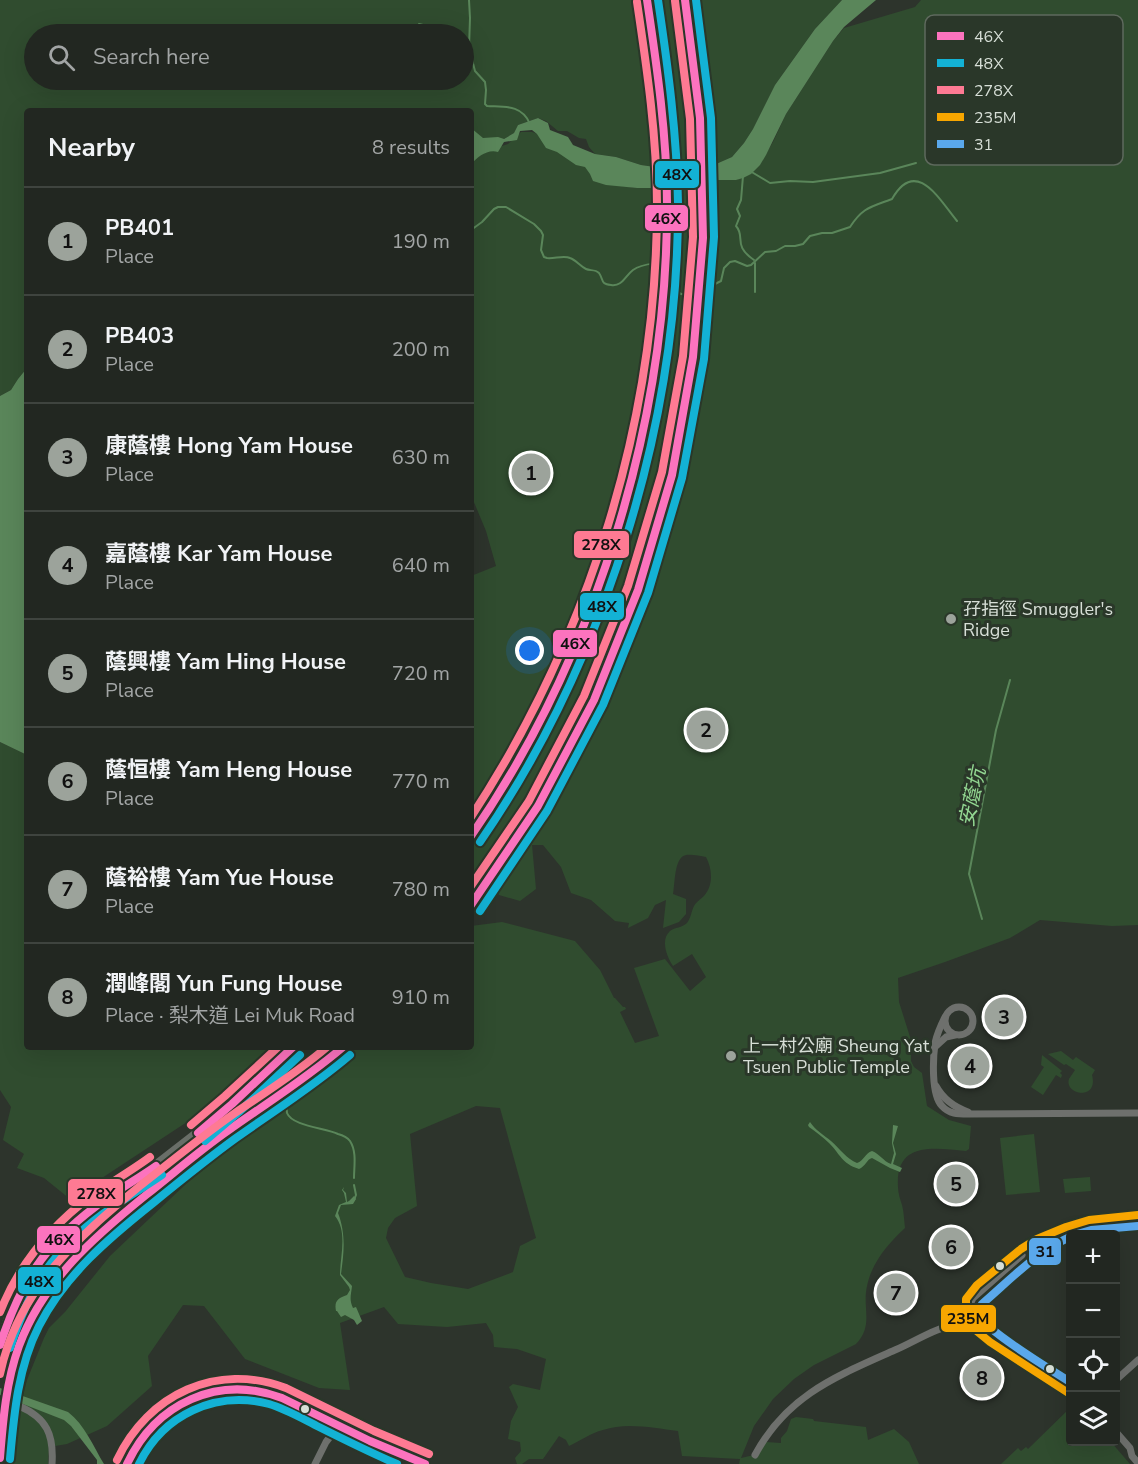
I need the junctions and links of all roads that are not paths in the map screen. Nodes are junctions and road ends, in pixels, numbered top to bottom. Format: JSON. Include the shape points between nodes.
{"nodes":[{"id":1,"x":701,"y":130,"type":"tunnel mouth"},
{"id":2,"x":664,"y":140,"type":"tunnel mouth"},
{"id":3,"x":667,"y":228,"type":"tunnel mouth"},
{"id":4,"x":704,"y":230,"type":"tunnel mouth"},
{"id":5,"x":945,"y":1017,"type":"junction"},
{"id":6,"x":955,"y":1035,"type":"junction"},
{"id":7,"x":935,"y":1049,"type":"junction"},
{"id":8,"x":290,"y":1050,"type":"edge"},
{"id":9,"x":335,"y":1054,"type":"dead end"},
{"id":10,"x":1138,"y":1113,"type":"edge"},
{"id":11,"x":1138,"y":1215,"type":"edge"},
{"id":12,"x":959,"y":1324,"type":"dead end"},
{"id":13,"x":0,"y":1345,"type":"edge"},
{"id":14,"x":1136,"y":1364,"type":"edge"},
{"id":15,"x":1120,"y":1377,"type":"edge"},
{"id":16,"x":1068,"y":1392,"type":"edge"},
{"id":17,"x":19,"y":1406,"type":"dead end"},
{"id":18,"x":339,"y":1425,"type":"junction"},
{"id":19,"x":1120,"y":1436,"type":"edge"},
{"id":20,"x":1134,"y":1449,"type":"edge"},
{"id":21,"x":755,"y":1455,"type":"dead end"},
{"id":22,"x":0,"y":1458,"type":"edge"},
{"id":23,"x":1138,"y":1463,"type":"edge"},
{"id":24,"x":52,"y":1464,"type":"edge"},
{"id":25,"x":127,"y":1464,"type":"edge"},
{"id":26,"x":315,"y":1464,"type":"edge"},
{"id":27,"x":425,"y":1464,"type":"edge"}],
"edges":[{"from":1,"to":4,"type":"highway"},
{"from":2,"to":3,"type":"highway"},
{"from":5,"to":6,"type":"street","via":[[945,1026]]},
{"from":5,"to":6,"type":"street","via":[[956,1007],[972,1014],[972,1028],[965,1035]]},
{"from":5,"to":7,"type":"street"},
{"from":6,"to":7,"type":"street","via":[[946,1037]]},
{"from":7,"to":10,"type":"street","via":[[938,1101],[950,1113]]},
{"from":8,"to":13,"type":"highway","via":[[212,1122],[87,1213],[56,1241],[25,1281]]},
{"from":9,"to":22,"type":"highway","bridge":true,"via":[[183,1165],[89,1242],[59,1274],[34,1312],[20,1343]]},
{"from":11,"to":16,"type":"street","via":[[1089,1220],[1037,1239],[966,1299],[966,1313],[973,1328]]},
{"from":12,"to":21,"type":"street","via":[[948,1325],[860,1365],[814,1390],[790,1408]]},
{"from":14,"to":15,"type":"street"},
{"from":17,"to":24,"type":"street","via":[[46,1425],[51,1436]]},
{"from":18,"to":25,"type":"main road","via":[[267,1393],[244,1389],[211,1393],[184,1402],[154,1423]]},
{"from":18,"to":26,"type":"street"},
{"from":18,"to":27,"type":"main road"},
{"from":19,"to":20,"type":"street"},
{"from":20,"to":23,"type":"street","via":[[1132,1456]]}]}
